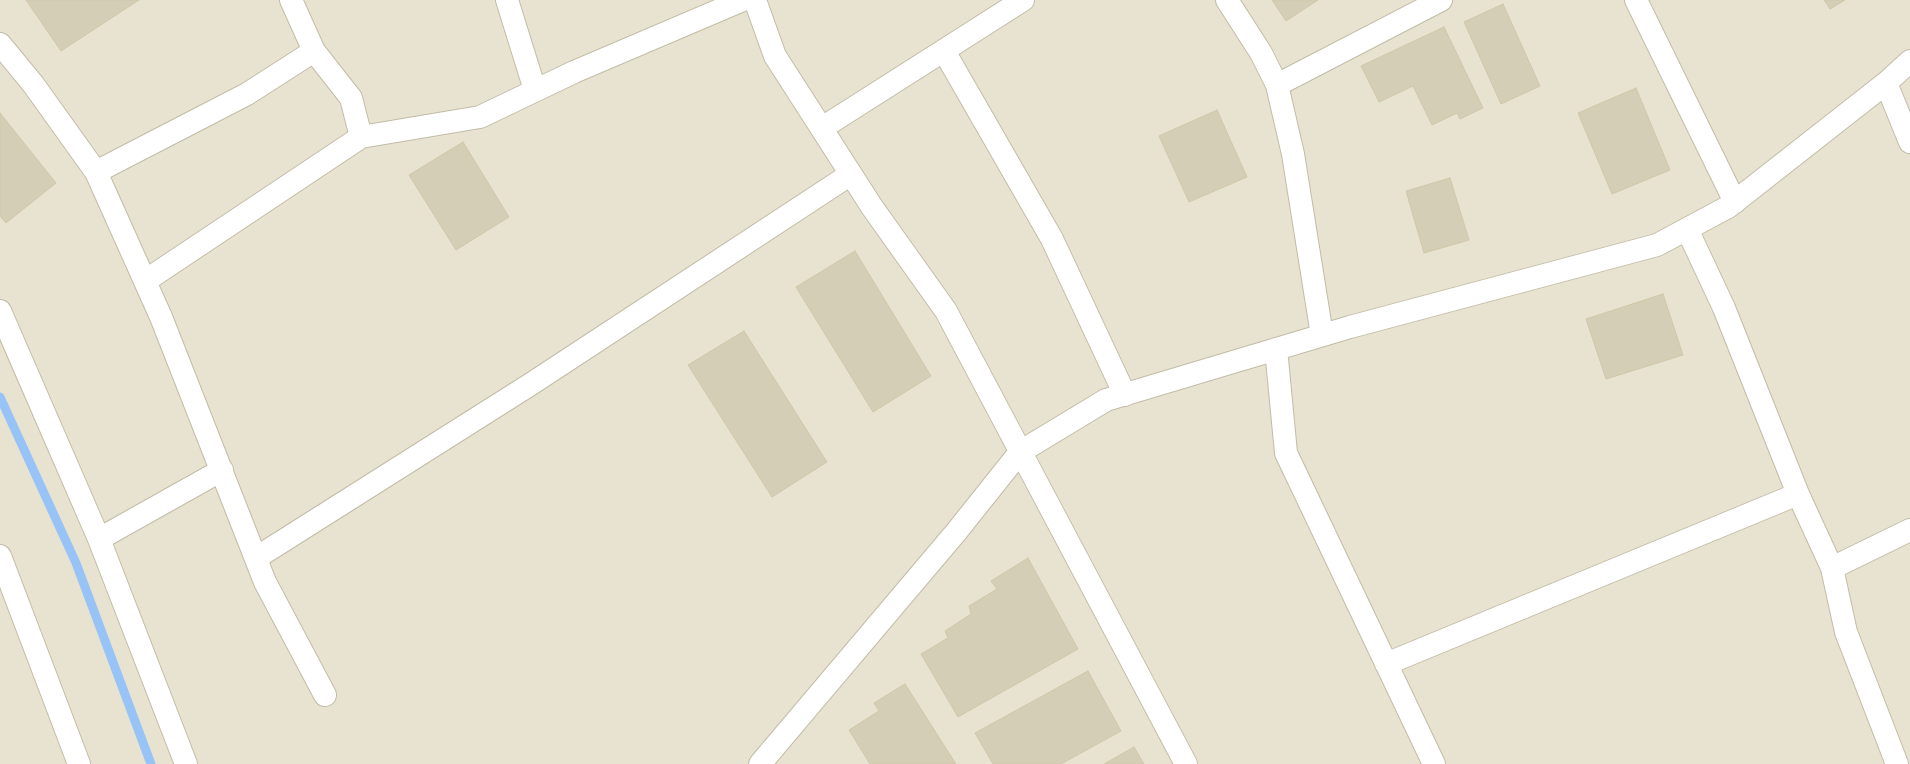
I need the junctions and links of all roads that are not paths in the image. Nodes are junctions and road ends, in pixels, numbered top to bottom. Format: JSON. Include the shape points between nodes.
{"nodes":[{"id":1,"x":290,"y":0,"type":"edge"},
{"id":2,"x":507,"y":0,"type":"edge"},
{"id":3,"x":743,"y":0,"type":"edge"},
{"id":4,"x":755,"y":0,"type":"edge"},
{"id":5,"x":1023,"y":0,"type":"edge"},
{"id":6,"x":1227,"y":0,"type":"edge"},
{"id":7,"x":1441,"y":0,"type":"edge"},
{"id":8,"x":1636,"y":0,"type":"edge"},
{"id":9,"x":0,"y":44,"type":"edge"},
{"id":10,"x":314,"y":51,"type":"junction"},
{"id":11,"x":944,"y":51,"type":"junction"},
{"id":12,"x":1910,"y":61,"type":"edge"},
{"id":13,"x":1886,"y":83,"type":"junction"},
{"id":14,"x":1276,"y":85,"type":"junction"},
{"id":15,"x":536,"y":90,"type":"junction"},
{"id":16,"x":822,"y":128,"type":"junction"},
{"id":17,"x":361,"y":137,"type":"junction"},
{"id":18,"x":1910,"y":142,"type":"edge"},
{"id":19,"x":96,"y":172,"type":"junction"},
{"id":20,"x":852,"y":174,"type":"junction"},
{"id":21,"x":1735,"y":202,"type":"junction"},
{"id":22,"x":1687,"y":229,"type":"junction"},
{"id":23,"x":145,"y":281,"type":"junction"},
{"id":24,"x":0,"y":312,"type":"edge"},
{"id":25,"x":1322,"y":336,"type":"junction"},
{"id":26,"x":1276,"y":349,"type":"junction"},
{"id":27,"x":1125,"y":395,"type":"junction"},
{"id":28,"x":1020,"y":452,"type":"junction"},
{"id":29,"x":222,"y":470,"type":"junction"},
{"id":30,"x":1798,"y":494,"type":"junction"},
{"id":31,"x":1910,"y":530,"type":"edge"},
{"id":32,"x":99,"y":539,"type":"junction"},
{"id":33,"x":0,"y":556,"type":"edge"},
{"id":34,"x":256,"y":558,"type":"junction"},
{"id":35,"x":1832,"y":568,"type":"junction"},
{"id":36,"x":1386,"y":664,"type":"junction"},
{"id":37,"x":325,"y":695,"type":"dead end"},
{"id":38,"x":79,"y":764,"type":"edge"},
{"id":39,"x":186,"y":764,"type":"edge"},
{"id":40,"x":760,"y":764,"type":"edge"},
{"id":41,"x":1186,"y":764,"type":"edge"},
{"id":42,"x":1434,"y":764,"type":"edge"},
{"id":43,"x":1897,"y":764,"type":"edge"}],
"edges":[{"from":1,"to":10,"type":"street"},
{"from":2,"to":15,"type":"street"},
{"from":3,"to":15,"type":"street"},
{"from":4,"to":16,"type":"street","via":[[775,56]]},
{"from":5,"to":11,"type":"street"},
{"from":6,"to":14,"type":"street","via":[[1261,53]]},
{"from":7,"to":14,"type":"street"},
{"from":8,"to":21,"type":"street"},
{"from":9,"to":19,"type":"street"},
{"from":10,"to":17,"type":"street","via":[[350,98]]},
{"from":10,"to":19,"type":"street","via":[[247,94]]},
{"from":11,"to":16,"type":"street"},
{"from":11,"to":27,"type":"street","via":[[1052,238]]},
{"from":12,"to":13,"type":"street"},
{"from":13,"to":18,"type":"street"},
{"from":13,"to":21,"type":"street"},
{"from":14,"to":25,"type":"street","via":[[1294,154]]},
{"from":15,"to":17,"type":"street","via":[[480,117]]},
{"from":16,"to":20,"type":"street"},
{"from":17,"to":23,"type":"street"},
{"from":19,"to":23,"type":"street"},
{"from":20,"to":28,"type":"street","via":[[946,310]]},
{"from":20,"to":34,"type":"street","via":[[531,384]]},
{"from":21,"to":22,"type":"street"},
{"from":22,"to":25,"type":"street","via":[[1657,245]]},
{"from":22,"to":30,"type":"street","via":[[1724,308]]},
{"from":23,"to":29,"type":"street"},
{"from":24,"to":32,"type":"street"},
{"from":25,"to":26,"type":"street"},
{"from":26,"to":27,"type":"street"},
{"from":26,"to":36,"type":"street","via":[[1286,453]]},
{"from":27,"to":28,"type":"street","via":[[1106,400]]},
{"from":28,"to":40,"type":"street","via":[[957,532]]},
{"from":28,"to":41,"type":"street"},
{"from":29,"to":32,"type":"street"},
{"from":29,"to":34,"type":"street"},
{"from":30,"to":35,"type":"street"},
{"from":30,"to":36,"type":"street"},
{"from":31,"to":35,"type":"street"},
{"from":32,"to":39,"type":"street"},
{"from":33,"to":38,"type":"street"},
{"from":34,"to":37,"type":"street","via":[[265,582]]},
{"from":35,"to":43,"type":"street","via":[[1846,632]]},
{"from":36,"to":42,"type":"street"}]}
